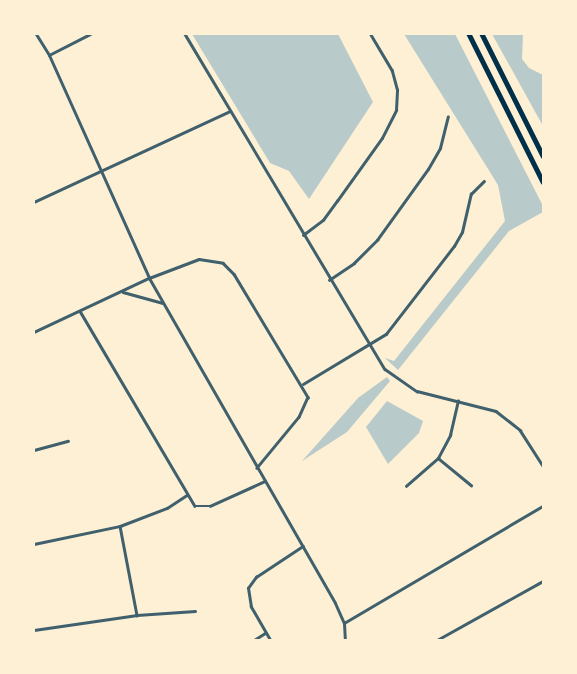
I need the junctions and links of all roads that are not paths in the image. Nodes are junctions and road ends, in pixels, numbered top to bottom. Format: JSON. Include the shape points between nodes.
{"nodes":[{"id":1,"x":36,"y":34,"type":"edge"},
{"id":2,"x":90,"y":34,"type":"edge"},
{"id":3,"x":185,"y":34,"type":"edge"},
{"id":4,"x":370,"y":34,"type":"edge"},
{"id":5,"x":482,"y":34,"type":"edge"},
{"id":6,"x":470,"y":35,"type":"edge"},
{"id":7,"x":49,"y":55,"type":"junction"},
{"id":8,"x":230,"y":111,"type":"junction"},
{"id":9,"x":448,"y":117,"type":"dead end"},
{"id":10,"x":543,"y":156,"type":"edge"},
{"id":11,"x":100,"y":171,"type":"junction"},
{"id":12,"x":484,"y":181,"type":"dead end"},
{"id":13,"x":543,"y":182,"type":"edge"},
{"id":14,"x":34,"y":202,"type":"edge"},
{"id":15,"x":303,"y":235,"type":"junction"},
{"id":16,"x":149,"y":278,"type":"junction"},
{"id":17,"x":329,"y":280,"type":"junction"},
{"id":18,"x":122,"y":291,"type":"junction"},
{"id":19,"x":163,"y":302,"type":"junction"},
{"id":20,"x":80,"y":311,"type":"junction"},
{"id":21,"x":34,"y":332,"type":"edge"},
{"id":22,"x":369,"y":346,"type":"junction"},
{"id":23,"x":303,"y":384,"type":"junction"},
{"id":24,"x":458,"y":401,"type":"junction"},
{"id":25,"x":68,"y":441,"type":"dead end"},
{"id":26,"x":34,"y":450,"type":"edge"},
{"id":27,"x":438,"y":458,"type":"junction"},
{"id":28,"x":543,"y":466,"type":"edge"},
{"id":29,"x":257,"y":468,"type":"junction"},
{"id":30,"x":265,"y":481,"type":"junction"},
{"id":31,"x":470,"y":485,"type":"dead end"},
{"id":32,"x":406,"y":486,"type":"dead end"},
{"id":33,"x":187,"y":495,"type":"junction"},
{"id":34,"x":543,"y":506,"type":"edge"},
{"id":35,"x":120,"y":526,"type":"junction"},
{"id":36,"x":34,"y":544,"type":"edge"},
{"id":37,"x":302,"y":546,"type":"junction"},
{"id":38,"x":543,"y":581,"type":"edge"},
{"id":39,"x":196,"y":611,"type":"dead end"},
{"id":40,"x":137,"y":615,"type":"junction"},
{"id":41,"x":344,"y":623,"type":"junction"},
{"id":42,"x":34,"y":630,"type":"edge"},
{"id":43,"x":265,"y":633,"type":"junction"},
{"id":44,"x":254,"y":640,"type":"edge"},
{"id":45,"x":270,"y":640,"type":"edge"},
{"id":46,"x":345,"y":640,"type":"edge"},
{"id":47,"x":437,"y":640,"type":"edge"}],
"edges":[{"from":1,"to":7,"type":"street"},
{"from":2,"to":7,"type":"street"},
{"from":3,"to":8,"type":"street"},
{"from":4,"to":15,"type":"street","via":[[392,71],[397,90],[396,110],[382,138],[336,203],[323,220]]},
{"from":5,"to":10,"type":"highway"},
{"from":6,"to":13,"type":"highway"},
{"from":7,"to":11,"type":"street"},
{"from":8,"to":11,"type":"street"},
{"from":8,"to":15,"type":"street"},
{"from":9,"to":17,"type":"street","via":[[440,148],[428,169],[382,232],[354,263]]},
{"from":11,"to":14,"type":"street"},
{"from":11,"to":16,"type":"street"},
{"from":12,"to":22,"type":"street","via":[[471,194],[462,232],[454,246],[386,334]]},
{"from":15,"to":17,"type":"street"},
{"from":16,"to":18,"type":"street"},
{"from":16,"to":19,"type":"street"},
{"from":16,"to":23,"type":"street","via":[[199,259],[223,264],[234,274]]},
{"from":17,"to":22,"type":"street"},
{"from":18,"to":19,"type":"street"},
{"from":18,"to":20,"type":"street"},
{"from":19,"to":29,"type":"street"},
{"from":20,"to":21,"type":"street"},
{"from":20,"to":33,"type":"street"},
{"from":22,"to":23,"type":"street"},
{"from":22,"to":24,"type":"street","via":[[386,369],[403,383],[418,391]]},
{"from":23,"to":29,"type":"street","via":[[308,397],[299,417]]},
{"from":24,"to":27,"type":"street","via":[[450,435]]},
{"from":24,"to":28,"type":"street","via":[[490,409],[510,420],[530,443]]},
{"from":25,"to":26,"type":"street"},
{"from":27,"to":31,"type":"street"},
{"from":27,"to":32,"type":"street"},
{"from":29,"to":30,"type":"street"},
{"from":30,"to":33,"type":"street","via":[[201,508],[195,506]]},
{"from":30,"to":37,"type":"street"},
{"from":33,"to":35,"type":"street","via":[[167,508]]},
{"from":34,"to":41,"type":"street"},
{"from":35,"to":36,"type":"street"},
{"from":35,"to":40,"type":"street"},
{"from":37,"to":41,"type":"street"},
{"from":37,"to":43,"type":"street","via":[[256,576],[248,588],[251,607]]},
{"from":38,"to":47,"type":"street"},
{"from":39,"to":40,"type":"street"},
{"from":40,"to":42,"type":"street"},
{"from":41,"to":46,"type":"street"},
{"from":43,"to":44,"type":"street"},
{"from":43,"to":45,"type":"street"}]}
